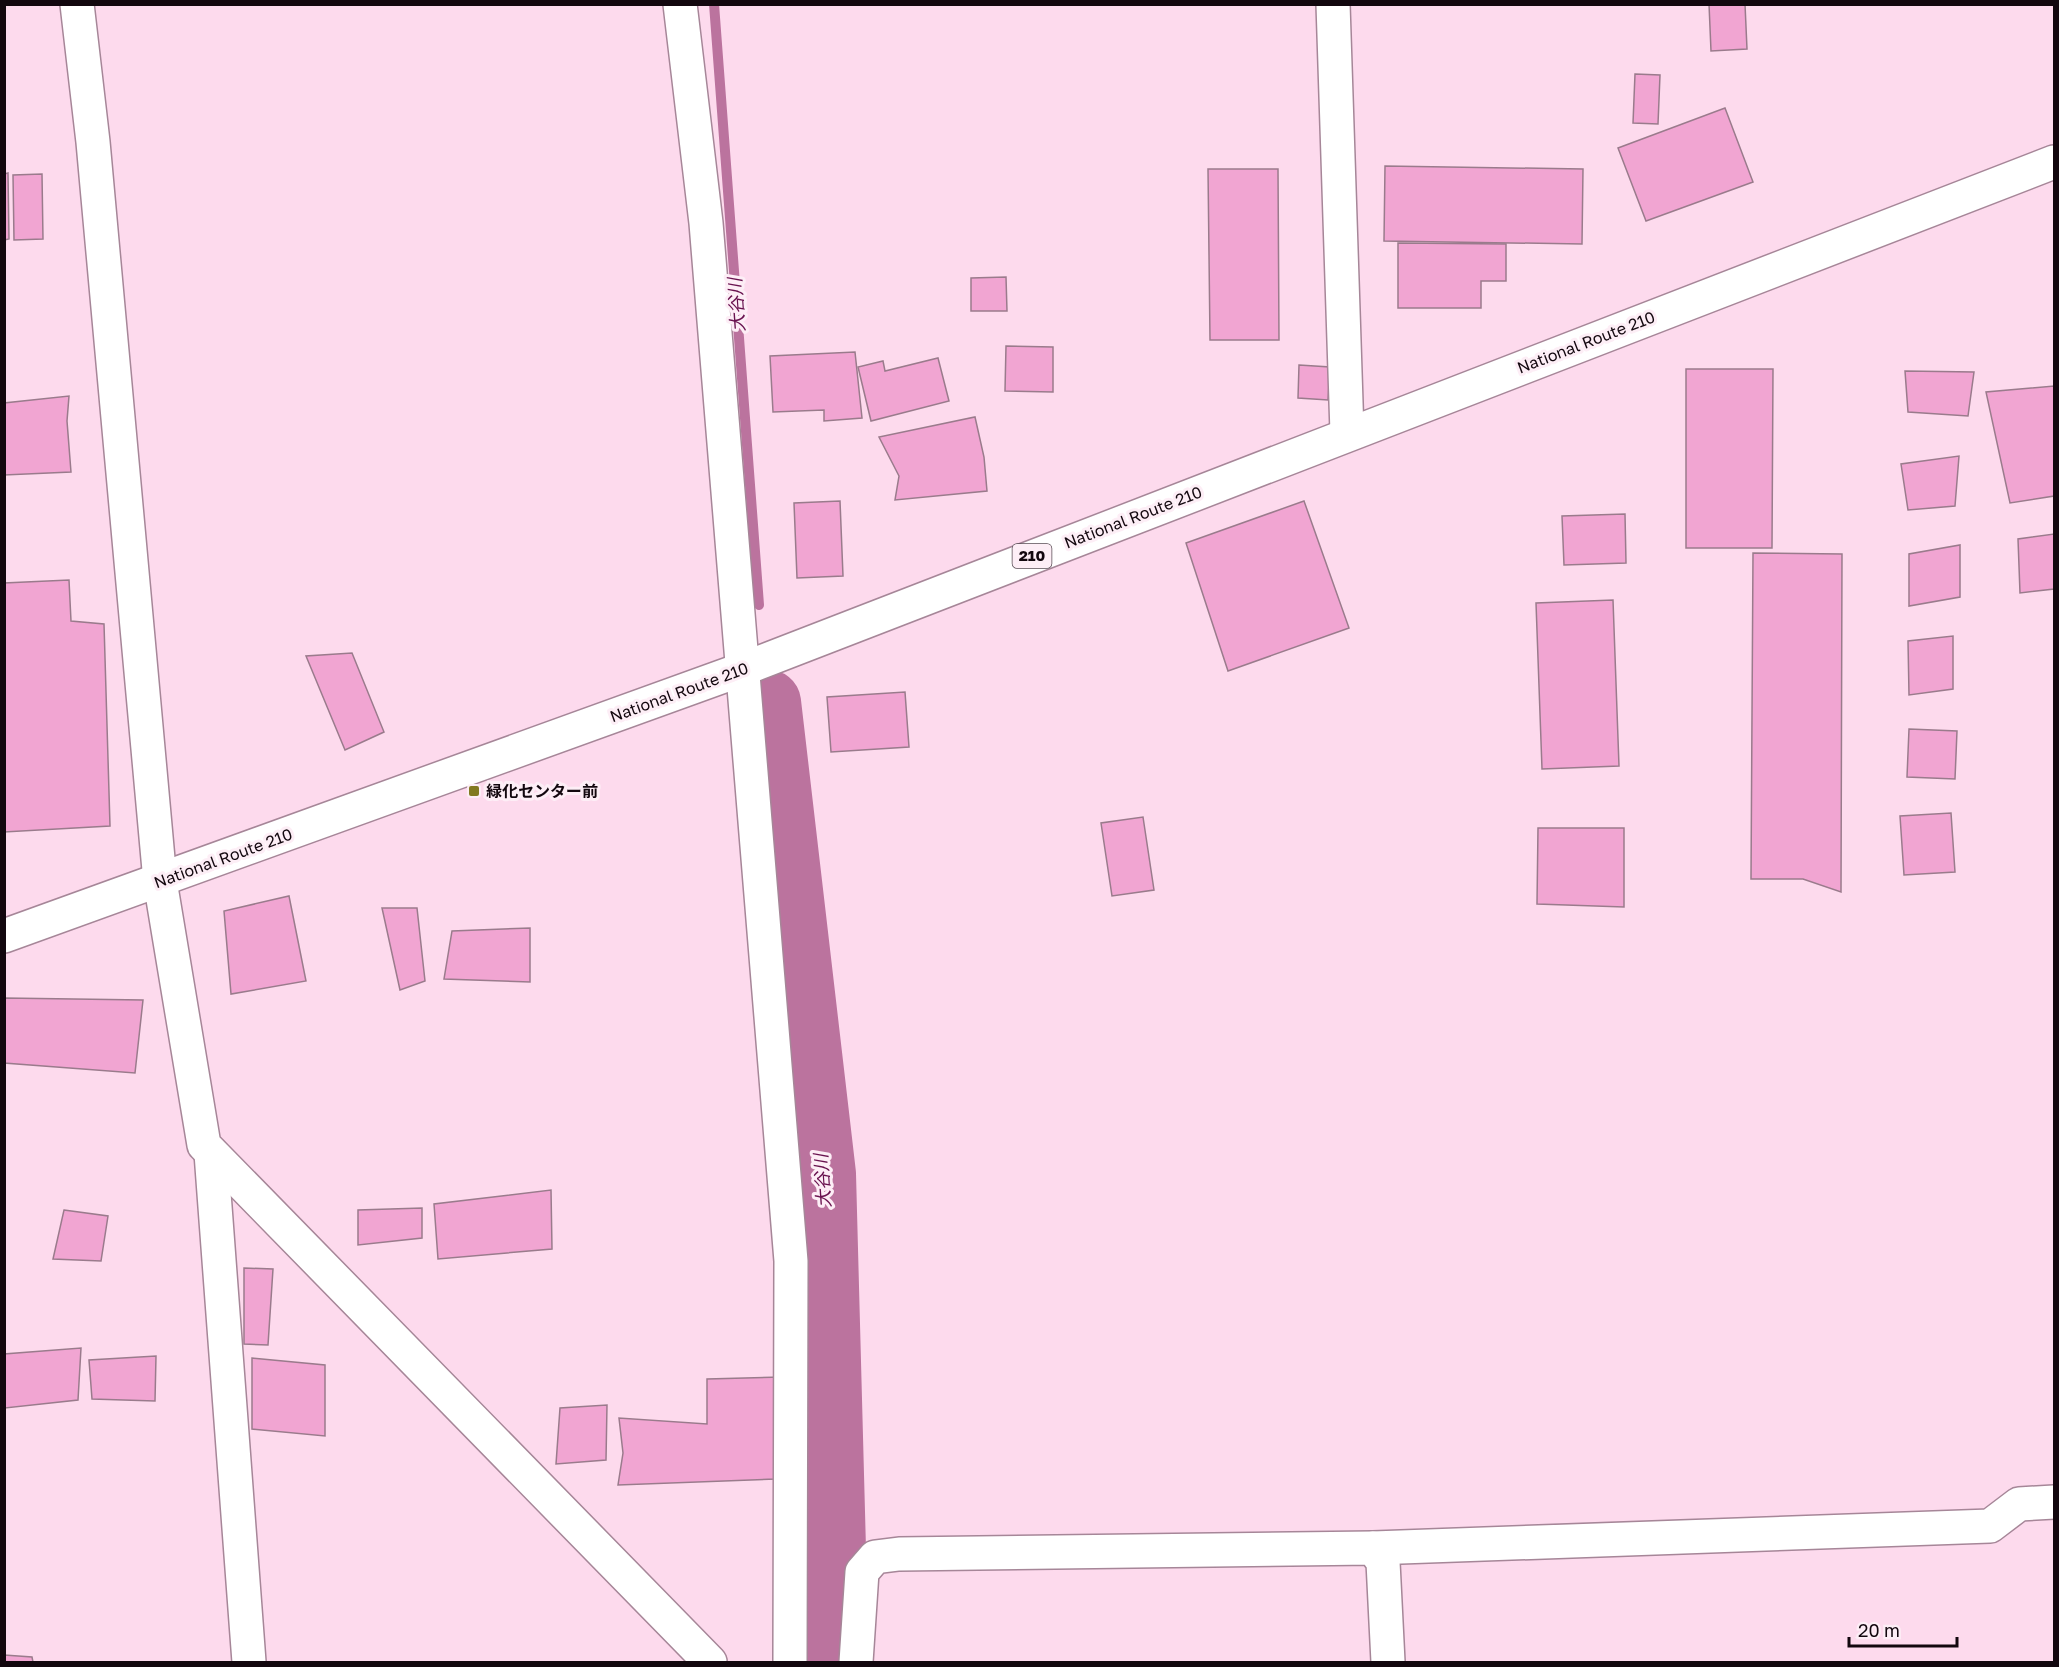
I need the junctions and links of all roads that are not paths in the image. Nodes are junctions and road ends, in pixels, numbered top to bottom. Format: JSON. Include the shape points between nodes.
{"nodes":[{"id":1,"x":77,"y":4,"type":"edge"},
{"id":2,"x":680,"y":4,"type":"edge"},
{"id":3,"x":1332,"y":4,"type":"edge"},
{"id":4,"x":2055,"y":162,"type":"edge"},
{"id":5,"x":1347,"y":433,"type":"junction"},
{"id":6,"x":743,"y":669,"type":"junction"},
{"id":7,"x":160,"y":881,"type":"junction"},
{"id":8,"x":4,"y":936,"type":"edge"},
{"id":9,"x":211,"y":1153,"type":"junction"},
{"id":10,"x":2055,"y":1502,"type":"edge"},
{"id":11,"x":1373,"y":1548,"type":"junction"},
{"id":12,"x":249,"y":1662,"type":"edge"},
{"id":13,"x":710,"y":1662,"type":"edge"},
{"id":14,"x":790,"y":1662,"type":"edge"},
{"id":15,"x":856,"y":1662,"type":"edge"},
{"id":16,"x":1388,"y":1662,"type":"edge"}],
"edges":[{"from":1,"to":7,"type":"main road"},
{"from":2,"to":6,"type":"main road","via":[[705,223]]},
{"from":3,"to":5,"type":"main road"},
{"from":4,"to":5,"type":"main road","name":"National Route 210","number":"210"},
{"from":5,"to":6,"type":"main road","name":"National Route 210","number":"210"},
{"from":6,"to":7,"type":"main road","name":"National Route 210","number":"210"},
{"from":6,"to":14,"type":"main road","via":[[791,1261]]},
{"from":7,"to":8,"type":"main road","name":"National Route 210","number":"210"},
{"from":7,"to":9,"type":"main road","via":[[204,1145]]},
{"from":9,"to":12,"type":"main road"},
{"from":9,"to":13,"type":"main road"},
{"from":10,"to":11,"type":"main road","via":[[2019,1504],[1990,1526]]},
{"from":11,"to":15,"type":"main road","via":[[875,1557],[862,1572]]},
{"from":11,"to":16,"type":"main road","via":[[1383,1562]]}]}
